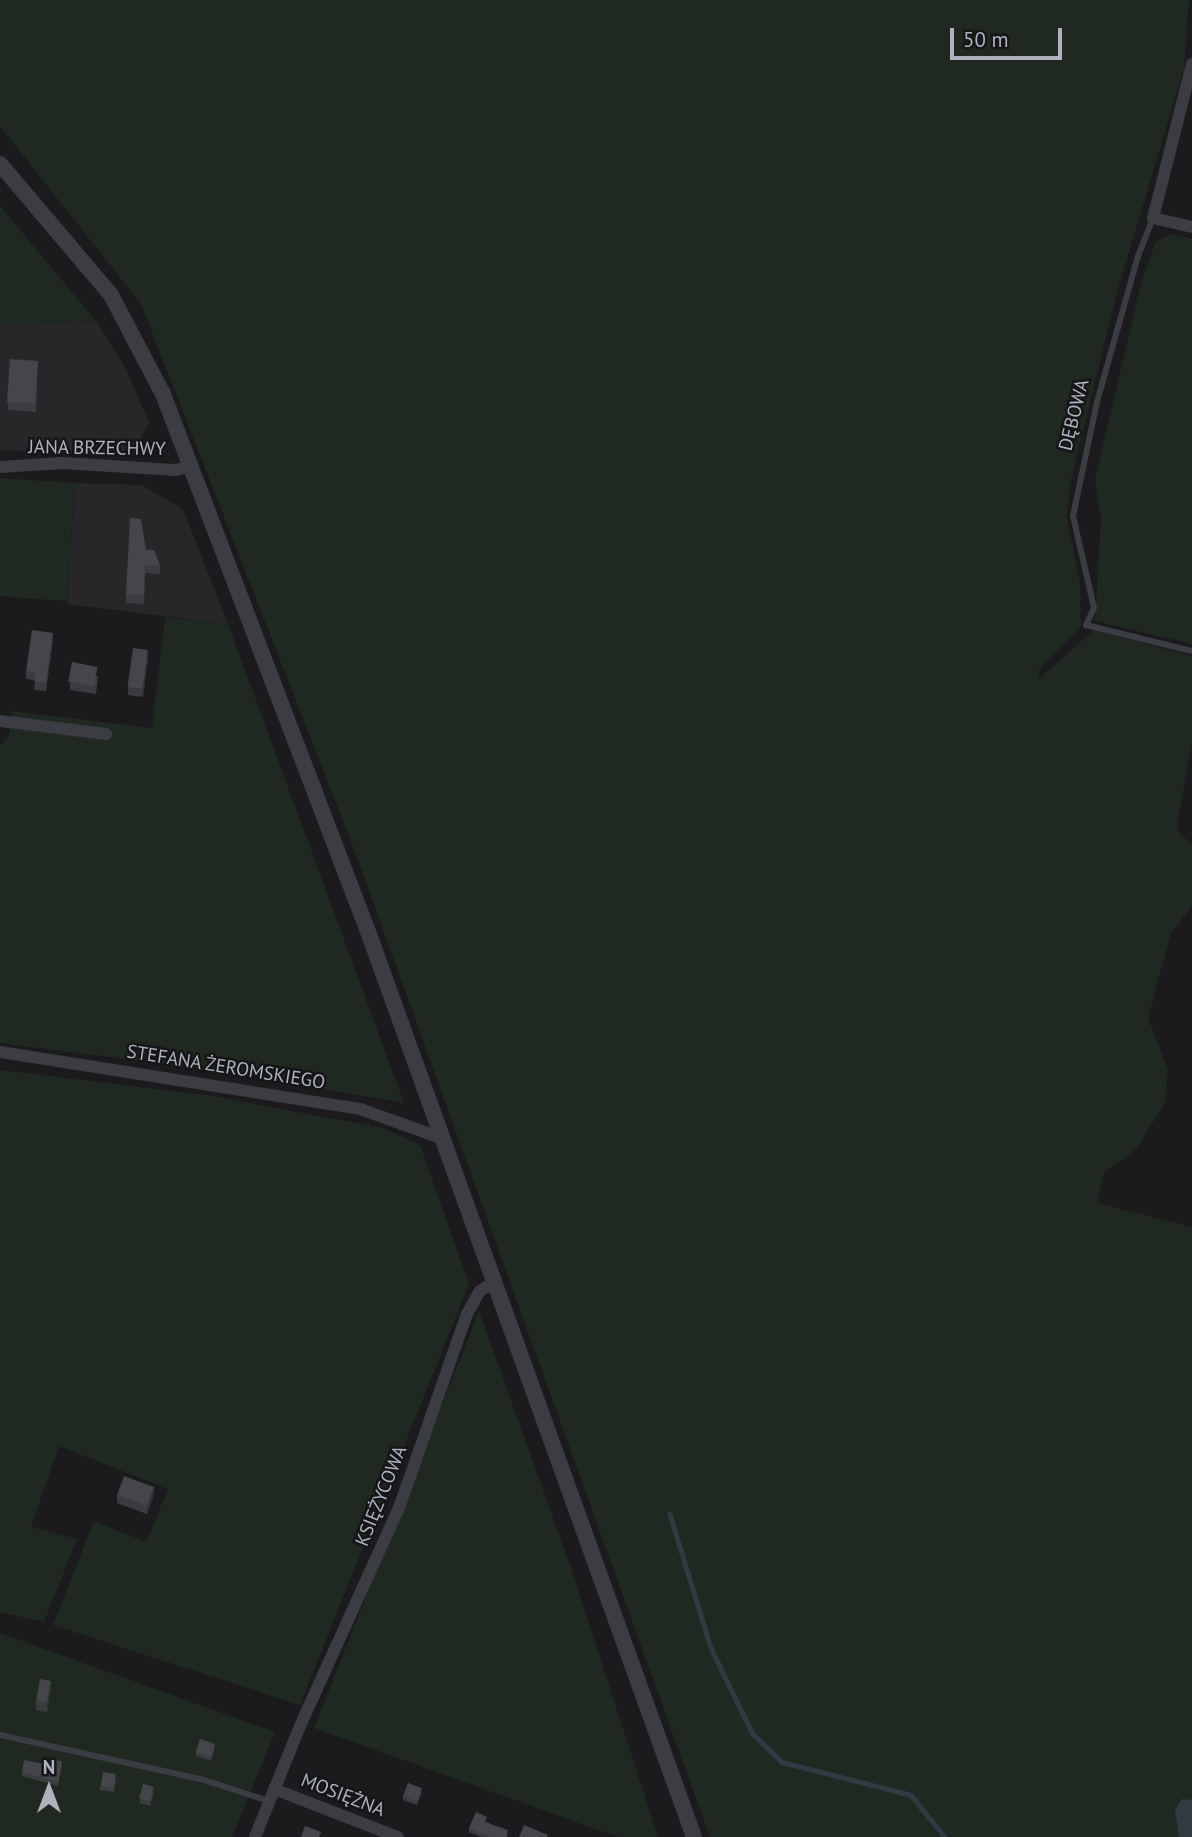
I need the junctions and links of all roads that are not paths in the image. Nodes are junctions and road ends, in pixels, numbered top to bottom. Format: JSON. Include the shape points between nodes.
{"nodes":[{"id":1,"x":1192,"y":64,"type":"edge"},
{"id":2,"x":0,"y":164,"type":"edge"},
{"id":3,"x":1153,"y":218,"type":"junction"},
{"id":4,"x":1192,"y":227,"type":"edge"},
{"id":5,"x":192,"y":466,"type":"junction"},
{"id":6,"x":0,"y":467,"type":"edge"},
{"id":7,"x":1192,"y":651,"type":"edge"},
{"id":8,"x":0,"y":721,"type":"edge"},
{"id":9,"x":106,"y":734,"type":"dead end"},
{"id":10,"x":0,"y":1052,"type":"edge"},
{"id":11,"x":441,"y":1138,"type":"junction"},
{"id":12,"x":494,"y":1282,"type":"junction"},
{"id":13,"x":0,"y":1735,"type":"edge"},
{"id":14,"x":271,"y":1795,"type":"junction"},
{"id":15,"x":255,"y":1837,"type":"edge"},
{"id":16,"x":398,"y":1837,"type":"edge"},
{"id":17,"x":694,"y":1837,"type":"edge"}],
"edges":[{"from":1,"to":3,"type":"street","name":"DĘBOWA"},
{"from":2,"to":5,"type":"street","via":[[68,241],[126,318]]},
{"from":3,"to":4,"type":"street"},
{"from":3,"to":7,"type":"lane","name":"DĘBOWA","via":[[1126,294],[1079,473],[1073,516],[1094,608],[1086,625]]},
{"from":5,"to":6,"type":"street","name":"JANA BRZECHWY","via":[[175,470],[64,463]]},
{"from":5,"to":11,"type":"street"},
{"from":8,"to":9,"type":"street"},
{"from":10,"to":11,"type":"street","name":"STEFANA ŻEROMSKIEGO","via":[[360,1109]]},
{"from":11,"to":12,"type":"street"},
{"from":12,"to":14,"type":"street","name":"KSIĘŻYCOWA","via":[[480,1291],[467,1314],[399,1508]]},
{"from":12,"to":17,"type":"street"},
{"from":13,"to":14,"type":"lane"},
{"from":14,"to":15,"type":"street","name":"KSIĘŻYCOWA"},
{"from":14,"to":16,"type":"street","name":"MOSIĘŻNA"}]}
